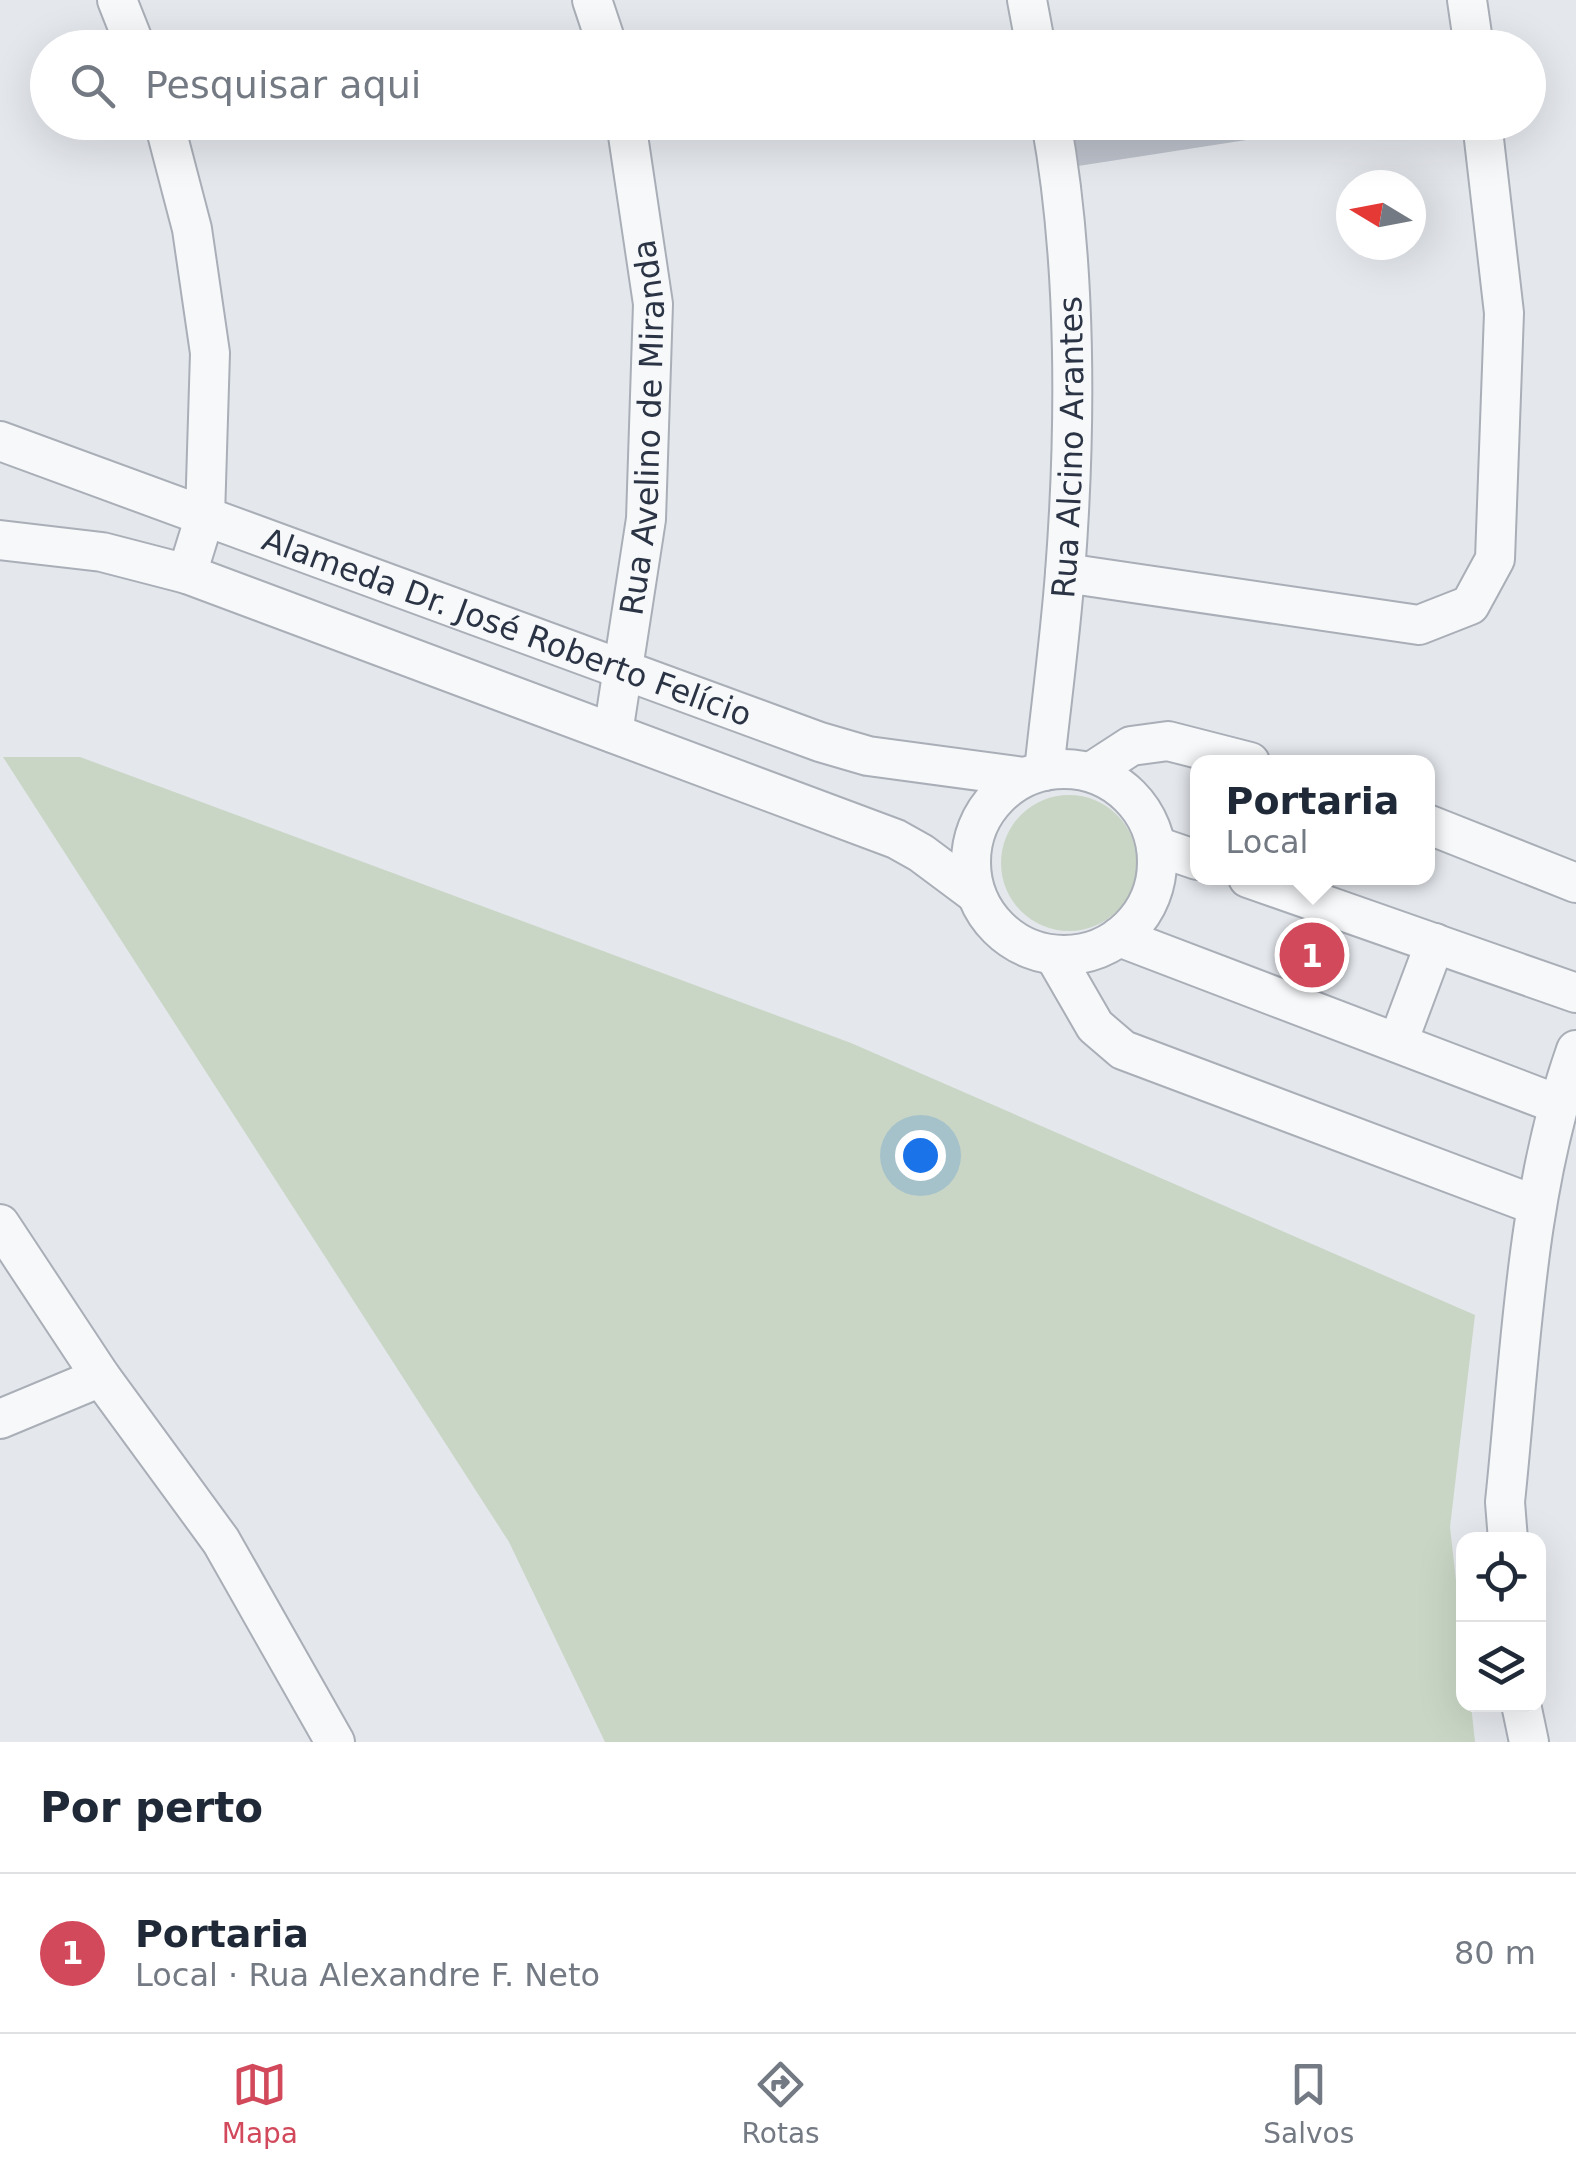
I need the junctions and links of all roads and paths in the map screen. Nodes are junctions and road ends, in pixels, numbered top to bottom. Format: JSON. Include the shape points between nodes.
{"nodes":[{"id":1,"x":117,"y":0,"type":"edge"},
{"id":2,"x":592,"y":0,"type":"edge"},
{"id":3,"x":1027,"y":0,"type":"edge"},
{"id":4,"x":1467,"y":0,"type":"edge"},
{"id":5,"x":129,"y":30,"type":"edge"},
{"id":6,"x":602,"y":30,"type":"edge"},
{"id":7,"x":1033,"y":30,"type":"edge"},
{"id":8,"x":1471,"y":30,"type":"edge"},
{"id":9,"x":169,"y":140,"type":"edge"},
{"id":10,"x":629,"y":140,"type":"edge"},
{"id":11,"x":1054,"y":140,"type":"edge"},
{"id":12,"x":1484,"y":140,"type":"edge"},
{"id":13,"x":0,"y":441,"type":"edge"},
{"id":14,"x":205,"y":516,"type":"junction"},
{"id":15,"x":0,"y":540,"type":"edge"},
{"id":16,"x":1066,"y":573,"type":"junction"},
{"id":17,"x":187,"y":574,"type":"junction"},
{"id":18,"x":624,"y":670,"type":"junction"},
{"id":19,"x":613,"y":733,"type":"junction"},
{"id":20,"x":1223,"y":755,"type":"edge"},
{"id":21,"x":1091,"y":772,"type":"junction"},
{"id":22,"x":1034,"y":774,"type":"junction"},
{"id":23,"x":1435,"y":827,"type":"edge"},
{"id":24,"x":1156,"y":846,"type":"junction"},
{"id":25,"x":1190,"y":858,"type":"edge"},
{"id":26,"x":1576,"y":883,"type":"edge"},
{"id":27,"x":1268,"y":885,"type":"edge"},
{"id":28,"x":976,"y":894,"type":"junction"},
{"id":29,"x":1120,"y":938,"type":"junction"},
{"id":30,"x":1435,"y":943,"type":"junction"},
{"id":31,"x":1054,"y":955,"type":"junction"},
{"id":32,"x":1576,"y":993,"type":"edge"},
{"id":33,"x":1398,"y":1042,"type":"junction"},
{"id":34,"x":1576,"y":1050,"type":"edge"},
{"id":35,"x":1557,"y":1104,"type":"junction"},
{"id":36,"x":1535,"y":1205,"type":"junction"},
{"id":37,"x":0,"y":1224,"type":"edge"},
{"id":38,"x":101,"y":1377,"type":"junction"},
{"id":39,"x":0,"y":1419,"type":"edge"},
{"id":40,"x":1507,"y":1532,"type":"edge"},
{"id":41,"x":1523,"y":1712,"type":"edge"},
{"id":42,"x":335,"y":1742,"type":"edge"},
{"id":43,"x":1528,"y":1742,"type":"edge"}],
"edges":[{"from":1,"to":5,"type":"street"},
{"from":2,"to":6,"type":"street"},
{"from":3,"to":7,"type":"street"},
{"from":4,"to":8,"type":"street"},
{"from":9,"to":14,"type":"street","via":[[192,229],[210,353]]},
{"from":10,"to":18,"type":"street","name":"Rua Avelino de Miranda","via":[[653,304],[646,520]]},
{"from":11,"to":16,"type":"street","name":"Rua Alcino Arantes","via":[[1062,180],[1073,389]]},
{"from":12,"to":16,"type":"street","via":[[1504,313],[1495,559],[1470,604],[1418,625]]},
{"from":13,"to":14,"type":"street","name":"Alameda Dr. José Roberto Felício"},
{"from":14,"to":17,"type":"street"},
{"from":14,"to":18,"type":"street","name":"Alameda Dr. José Roberto Felício"},
{"from":15,"to":17,"type":"street","name":"Alameda Dr. José Roberto Felício","via":[[102,552]]},
{"from":16,"to":22,"type":"street","name":"Rua Alcino Arantes"},
{"from":17,"to":19,"type":"street","name":"Alameda Dr. José Roberto Felício"},
{"from":18,"to":19,"type":"street","name":"Rua Avelino de Miranda"},
{"from":18,"to":22,"type":"street","name":"Alameda Dr. José Roberto Felício","via":[[868,756]]},
{"from":19,"to":28,"type":"street","name":"Alameda Dr. José Roberto Felício","via":[[896,839]]},
{"from":20,"to":21,"type":"street","via":[[1168,741],[1130,746]]},
{"from":21,"to":22,"type":"street","via":[[1057,768]]},
{"from":21,"to":24,"type":"street","via":[[1122,788],[1144,814]]},
{"from":22,"to":28,"type":"street","via":[[996,797],[977,826],[971,861]]},
{"from":23,"to":26,"type":"street"},
{"from":24,"to":25,"type":"street"},
{"from":24,"to":29,"type":"street","via":[[1151,897]]},
{"from":27,"to":30,"type":"street"},
{"from":28,"to":31,"type":"street","via":[[994,924],[1021,945]]},
{"from":29,"to":31,"type":"street","via":[[1089,953]]},
{"from":29,"to":33,"type":"street"},
{"from":30,"to":32,"type":"street"},
{"from":30,"to":33,"type":"street"},
{"from":31,"to":36,"type":"street","via":[[1095,1026],[1123,1050]]},
{"from":33,"to":35,"type":"street"},
{"from":34,"to":35,"type":"street"},
{"from":35,"to":36,"type":"street"},
{"from":36,"to":40,"type":"street"},
{"from":37,"to":38,"type":"street"},
{"from":38,"to":39,"type":"street"},
{"from":38,"to":42,"type":"street","via":[[221,1542]]},
{"from":41,"to":43,"type":"street"}]}
